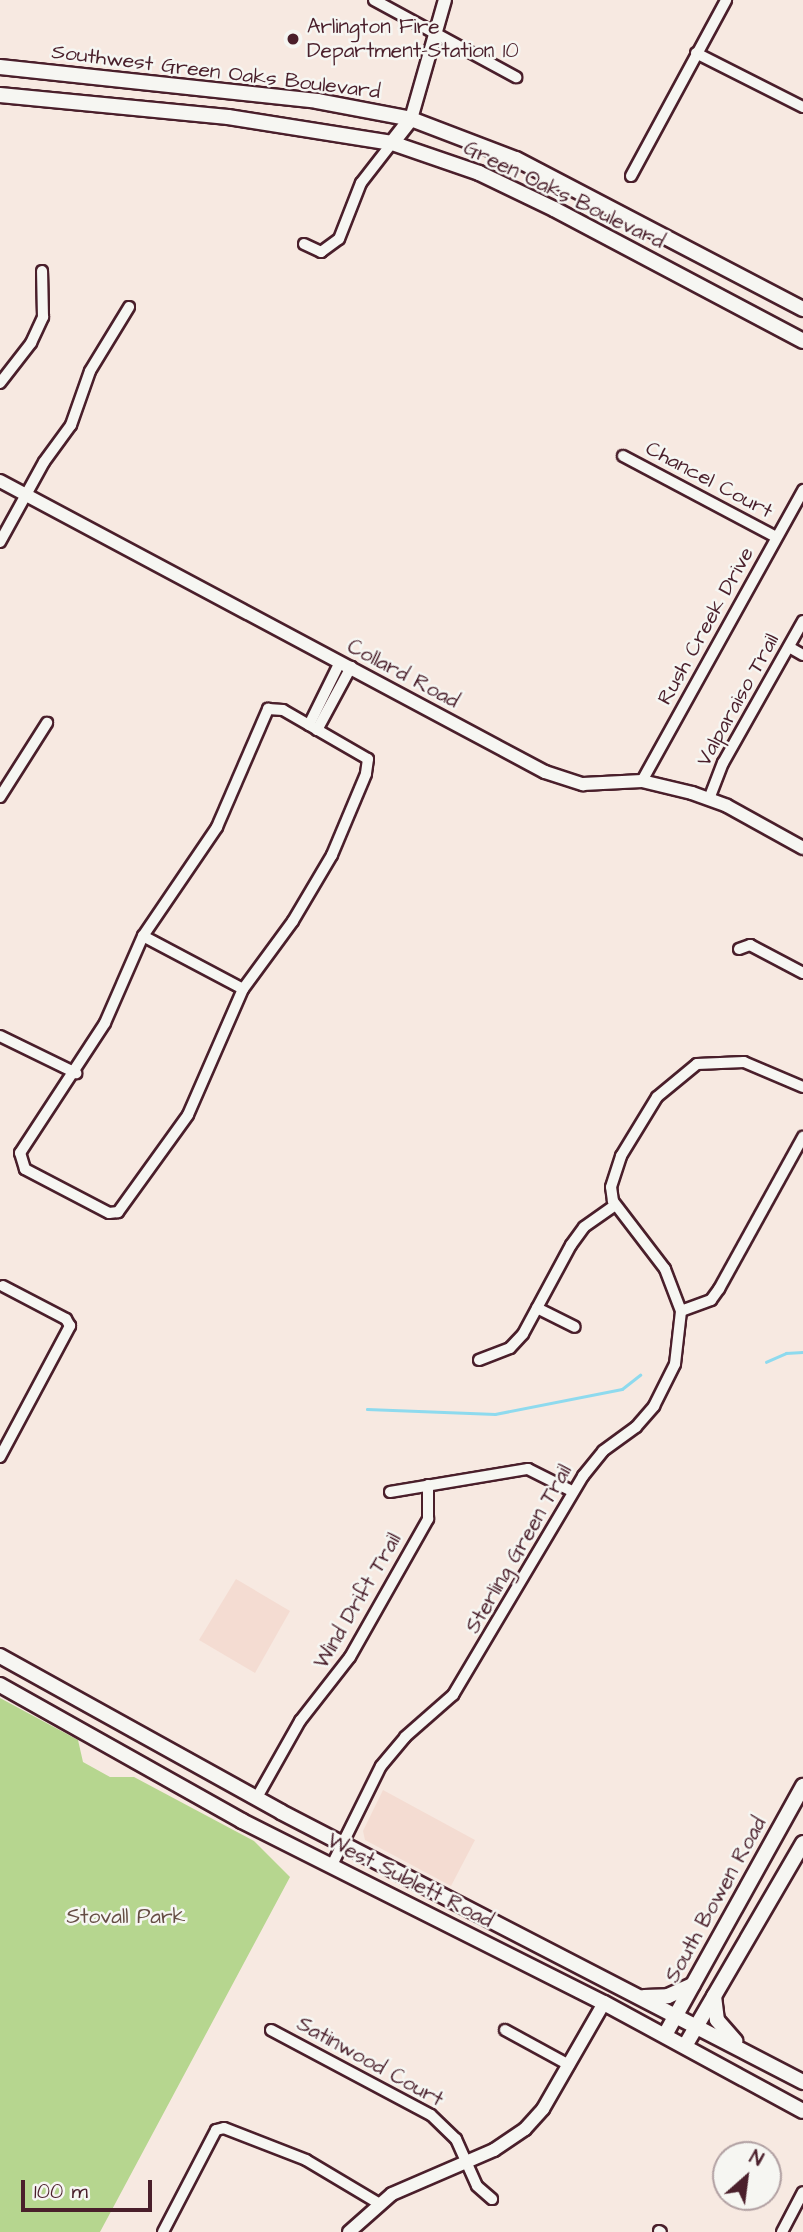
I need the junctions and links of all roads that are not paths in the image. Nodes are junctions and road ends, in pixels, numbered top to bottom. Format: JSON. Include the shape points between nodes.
{"nodes":[{"id":1,"x":374,"y":0,"type":"edge"},
{"id":2,"x":445,"y":0,"type":"edge"},
{"id":3,"x":726,"y":0,"type":"edge"},
{"id":4,"x":433,"y":33,"type":"junction"},
{"id":5,"x":696,"y":53,"type":"junction"},
{"id":6,"x":0,"y":67,"type":"edge"},
{"id":7,"x":58,"y":75,"type":"junction"},
{"id":8,"x":516,"y":77,"type":"dead end"},
{"id":9,"x":0,"y":95,"type":"edge"},
{"id":10,"x":279,"y":97,"type":"junction"},
{"id":11,"x":53,"y":101,"type":"junction"},
{"id":12,"x":803,"y":107,"type":"edge"},
{"id":13,"x":411,"y":119,"type":"junction"},
{"id":14,"x":279,"y":124,"type":"junction"},
{"id":15,"x":392,"y":143,"type":"junction"},
{"id":16,"x":631,"y":176,"type":"dead end"},
{"id":17,"x":303,"y":244,"type":"dead end"},
{"id":18,"x":42,"y":271,"type":"dead end"},
{"id":19,"x":129,"y":307,"type":"dead end"},
{"id":20,"x":803,"y":309,"type":"edge"},
{"id":21,"x":803,"y":341,"type":"edge"},
{"id":22,"x":0,"y":383,"type":"edge"},
{"id":23,"x":623,"y":456,"type":"dead end"},
{"id":24,"x":0,"y":481,"type":"edge"},
{"id":25,"x":803,"y":490,"type":"edge"},
{"id":26,"x":28,"y":496,"type":"junction"},
{"id":27,"x":776,"y":537,"type":"junction"},
{"id":28,"x":0,"y":542,"type":"edge"},
{"id":29,"x":803,"y":621,"type":"edge"},
{"id":30,"x":789,"y":647,"type":"junction"},
{"id":31,"x":803,"y":655,"type":"edge"},
{"id":32,"x":345,"y":664,"type":"junction"},
{"id":33,"x":47,"y":723,"type":"dead end"},
{"id":34,"x":313,"y":727,"type":"junction"},
{"id":35,"x":642,"y":780,"type":"junction"},
{"id":36,"x":0,"y":797,"type":"edge"},
{"id":37,"x":709,"y":799,"type":"junction"},
{"id":38,"x":803,"y":848,"type":"edge"},
{"id":39,"x":143,"y":936,"type":"junction"},
{"id":40,"x":739,"y":949,"type":"dead end"},
{"id":41,"x":803,"y":973,"type":"edge"},
{"id":42,"x":243,"y":989,"type":"junction"},
{"id":43,"x":0,"y":1036,"type":"edge"},
{"id":44,"x":76,"y":1073,"type":"junction"},
{"id":45,"x":803,"y":1087,"type":"edge"},
{"id":46,"x":803,"y":1137,"type":"edge"},
{"id":47,"x":615,"y":1205,"type":"junction"},
{"id":48,"x":3,"y":1286,"type":"dead end"},
{"id":49,"x":537,"y":1308,"type":"junction"},
{"id":50,"x":681,"y":1311,"type":"junction"},
{"id":51,"x":575,"y":1327,"type":"dead end"},
{"id":52,"x":480,"y":1360,"type":"dead end"},
{"id":53,"x":1,"y":1454,"type":"edge"},
{"id":54,"x":428,"y":1485,"type":"junction"},
{"id":55,"x":572,"y":1491,"type":"junction"},
{"id":56,"x":390,"y":1492,"type":"dead end"},
{"id":57,"x":0,"y":1656,"type":"edge"},
{"id":58,"x":0,"y":1685,"type":"edge"},
{"id":59,"x":803,"y":1786,"type":"edge"},
{"id":60,"x":256,"y":1799,"type":"junction"},
{"id":61,"x":343,"y":1843,"type":"junction"},
{"id":62,"x":803,"y":1843,"type":"edge"},
{"id":63,"x":772,"y":1844,"type":"junction"},
{"id":64,"x":796,"y":1857,"type":"junction"},
{"id":65,"x":332,"y":1865,"type":"junction"},
{"id":66,"x":692,"y":1985,"type":"junction"},
{"id":67,"x":642,"y":1996,"type":"junction"},
{"id":68,"x":714,"y":1996,"type":"junction"},
{"id":69,"x":604,"y":2003,"type":"junction"},
{"id":70,"x":676,"y":2015,"type":"junction"},
{"id":71,"x":696,"y":2026,"type":"junction"},
{"id":72,"x":505,"y":2029,"type":"dead end"},
{"id":73,"x":271,"y":2030,"type":"dead end"},
{"id":74,"x":665,"y":2035,"type":"junction"},
{"id":75,"x":685,"y":2046,"type":"junction"},
{"id":76,"x":746,"y":2052,"type":"junction"},
{"id":77,"x":569,"y":2065,"type":"junction"},
{"id":78,"x":803,"y":2082,"type":"edge"},
{"id":79,"x":803,"y":2111,"type":"edge"},
{"id":80,"x":467,"y":2162,"type":"junction"},
{"id":81,"x":803,"y":2192,"type":"edge"},
{"id":82,"x":492,"y":2199,"type":"dead end"},
{"id":83,"x":379,"y":2203,"type":"junction"},
{"id":84,"x":163,"y":2232,"type":"edge"},
{"id":85,"x":349,"y":2232,"type":"edge"},
{"id":86,"x":782,"y":2232,"type":"edge"}],
"edges":[{"from":1,"to":4,"type":"street"},
{"from":2,"to":4,"type":"street"},
{"from":3,"to":5,"type":"street"},
{"from":4,"to":8,"type":"street"},
{"from":4,"to":13,"type":"street"},
{"from":5,"to":12,"type":"street"},
{"from":5,"to":16,"type":"street"},
{"from":6,"to":7,"type":"main road","name":"Southwest Green Oaks Boulevard"},
{"from":7,"to":10,"type":"main road","name":"Southwest Green Oaks Boulevard"},
{"from":7,"to":11,"type":"main road"},
{"from":9,"to":11,"type":"main road","name":"Green Oaks Boulevard"},
{"from":10,"to":13,"type":"main road","name":"Southwest Green Oaks Boulevard"},
{"from":10,"to":14,"type":"main road"},
{"from":11,"to":14,"type":"main road","name":"Green Oaks Boulevard"},
{"from":13,"to":15,"type":"main road"},
{"from":13,"to":20,"type":"main road","name":"Southwest Green Oaks Boulevard","via":[[516,159]]},
{"from":14,"to":15,"type":"main road","name":"Green Oaks Boulevard"},
{"from":15,"to":17,"type":"street","via":[[361,183],[339,239],[321,252]]},
{"from":15,"to":21,"type":"main road","name":"Green Oaks Boulevard","via":[[479,173],[554,209]]},
{"from":18,"to":22,"type":"street","via":[[43,317],[31,343]]},
{"from":19,"to":26,"type":"street","via":[[103,345],[71,425],[44,462]]},
{"from":23,"to":27,"type":"street","name":"Chancel Court"},
{"from":24,"to":26,"type":"street","name":"Collard Road"},
{"from":25,"to":27,"type":"street","name":"Rush Creek Drive"},
{"from":26,"to":28,"type":"street"},
{"from":26,"to":32,"type":"street","name":"Collard Road"},
{"from":27,"to":35,"type":"street","name":"Rush Creek Drive"},
{"from":29,"to":30,"type":"street","name":"Valparaiso Trail"},
{"from":30,"to":31,"type":"street"},
{"from":30,"to":37,"type":"street","name":"Valparaiso Trail","via":[[723,763]]},
{"from":32,"to":34,"type":"street"},
{"from":32,"to":35,"type":"street","name":"Collard Road","via":[[565,780],[599,785]]},
{"from":33,"to":36,"type":"street"},
{"from":34,"to":39,"type":"street","via":[[283,710],[268,709],[217,827]]},
{"from":34,"to":42,"type":"street","via":[[368,759],[366,774],[332,855],[293,921]]},
{"from":35,"to":37,"type":"street","name":"Collard Road"},
{"from":37,"to":38,"type":"street","name":"Collard Road"},
{"from":39,"to":42,"type":"street"},
{"from":39,"to":44,"type":"street","via":[[105,1023]]},
{"from":40,"to":41,"type":"street","via":[[750,945]]},
{"from":42,"to":44,"type":"street","via":[[188,1115],[118,1212],[108,1213],[25,1169],[20,1153]]},
{"from":43,"to":44,"type":"street"},
{"from":45,"to":47,"type":"street","via":[[744,1062],[711,1061],[683,1072],[657,1097],[621,1156],[611,1187]]},
{"from":46,"to":50,"type":"street","via":[[719,1289],[711,1300]]},
{"from":47,"to":49,"type":"street","via":[[578,1236]]},
{"from":47,"to":50,"type":"street","name":"Sterling Green Trail","via":[[665,1269]]},
{"from":48,"to":53,"type":"street","via":[[66,1319],[70,1326]]},
{"from":49,"to":51,"type":"street"},
{"from":49,"to":52,"type":"street","via":[[510,1348]]},
{"from":50,"to":55,"type":"street","name":"Sterling Green Trail","via":[[675,1364],[654,1406],[636,1427],[603,1451]]},
{"from":54,"to":55,"type":"street","via":[[528,1469]]},
{"from":54,"to":56,"type":"street"},
{"from":54,"to":60,"type":"street","name":"Wind Drift Trail","via":[[428,1518],[350,1657],[300,1721]]},
{"from":55,"to":61,"type":"street","name":"Sterling Green Trail","via":[[475,1663],[453,1695],[391,1752]]},
{"from":57,"to":60,"type":"main road","name":"West Sublett Road"},
{"from":58,"to":65,"type":"main road","name":"West Sublett Road","via":[[242,1821]]},
{"from":59,"to":63,"type":"main road","name":"South Bowen Road"},
{"from":60,"to":61,"type":"main road","name":"West Sublett Road"},
{"from":61,"to":65,"type":"street","name":"Sterling Green Trail"},
{"from":61,"to":67,"type":"main road","name":"West Sublett Road"},
{"from":62,"to":64,"type":"main road"},
{"from":63,"to":64,"type":"main road"},
{"from":63,"to":66,"type":"main road","name":"South Bowen Road"},
{"from":64,"to":68,"type":"main road"},
{"from":65,"to":69,"type":"main road","name":"West Sublett Road"},
{"from":66,"to":67,"type":"main road","via":[[660,1997]]},
{"from":66,"to":70,"type":"main road","name":"South Bowen Road"},
{"from":67,"to":70,"type":"main road","name":"West Sublett Road"},
{"from":68,"to":71,"type":"main road"},
{"from":68,"to":76,"type":"main road","via":[[718,2020]]},
{"from":69,"to":74,"type":"main road","name":"West Sublett Road"},
{"from":69,"to":77,"type":"street"},
{"from":70,"to":71,"type":"main road","name":"West Sublett Road"},
{"from":70,"to":74,"type":"main road","name":"South Bowen Road"},
{"from":71,"to":75,"type":"main road"},
{"from":71,"to":76,"type":"main road","name":"West Sublett Road"},
{"from":72,"to":77,"type":"street"},
{"from":73,"to":80,"type":"street","name":"Satinwood Court","via":[[431,2115],[456,2139]]},
{"from":74,"to":75,"type":"main road","name":"West Sublett Road"},
{"from":75,"to":79,"type":"main road","name":"West Sublett Road"},
{"from":76,"to":78,"type":"main road","name":"West Sublett Road"},
{"from":77,"to":80,"type":"street","via":[[525,2129]]},
{"from":80,"to":82,"type":"street","name":"Satinwood Court","via":[[477,2186]]},
{"from":80,"to":83,"type":"street"},
{"from":81,"to":86,"type":"street"},
{"from":83,"to":84,"type":"street","via":[[306,2160],[225,2128],[216,2130]]},
{"from":83,"to":85,"type":"street"}]}
